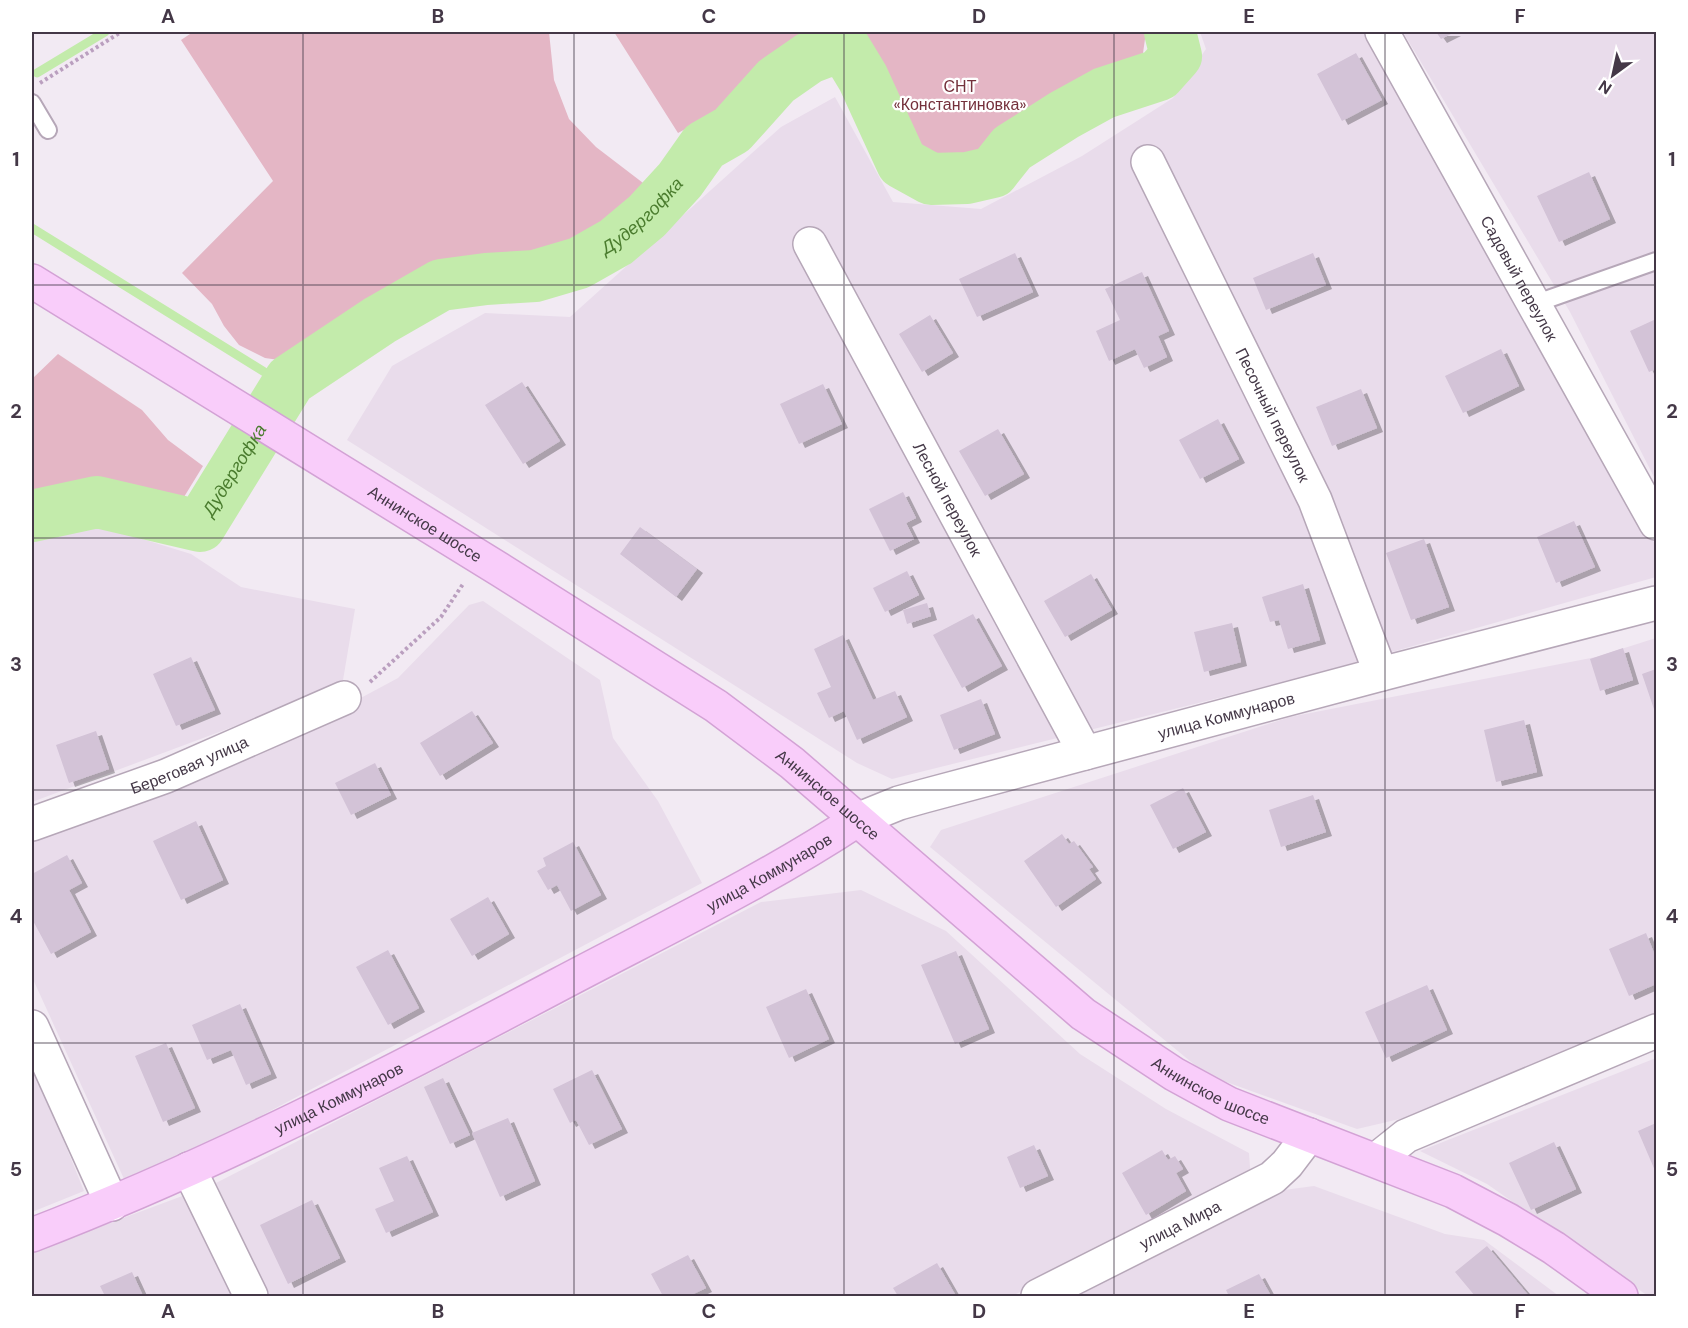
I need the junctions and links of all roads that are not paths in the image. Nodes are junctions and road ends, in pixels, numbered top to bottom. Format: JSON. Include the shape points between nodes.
{"nodes":[{"id":1,"x":1382,"y":32,"type":"edge"},
{"id":2,"x":32,"y":103,"type":"edge"},
{"id":3,"x":48,"y":130,"type":"dead end"},
{"id":4,"x":1148,"y":162,"type":"dead end"},
{"id":5,"x":810,"y":244,"type":"dead end"},
{"id":6,"x":1656,"y":261,"type":"edge"},
{"id":7,"x":32,"y":281,"type":"edge"},
{"id":8,"x":1534,"y":304,"type":"junction"},
{"id":9,"x":1656,"y":523,"type":"edge"},
{"id":10,"x":1656,"y":603,"type":"edge"},
{"id":11,"x":1381,"y":674,"type":"junction"},
{"id":12,"x":344,"y":698,"type":"road end"},
{"id":13,"x":1085,"y":753,"type":"junction"},
{"id":14,"x":857,"y":820,"type":"junction"},
{"id":15,"x":32,"y":824,"type":"edge"},
{"id":16,"x":32,"y":1027,"type":"edge"},
{"id":17,"x":1656,"y":1032,"type":"edge"},
{"id":18,"x":1309,"y":1135,"type":"junction"},
{"id":19,"x":1376,"y":1160,"type":"junction"},
{"id":20,"x":189,"y":1169,"type":"junction"},
{"id":21,"x":112,"y":1204,"type":"junction"},
{"id":22,"x":32,"y":1235,"type":"edge"},
{"id":23,"x":251,"y":1296,"type":"edge"},
{"id":24,"x":1038,"y":1296,"type":"edge"},
{"id":25,"x":1621,"y":1296,"type":"edge"}],
"edges":[{"from":1,"to":8,"type":"street","name":"Садовый переулок"},
{"from":2,"to":3,"type":"lane"},
{"from":4,"to":11,"type":"street","name":"Песочный переулок","via":[[1315,500]]},
{"from":5,"to":13,"type":"street","name":"Лесной переулок"},
{"from":6,"to":8,"type":"lane"},
{"from":7,"to":14,"type":"street","name":"Аннинское шоссе","via":[[716,706],[792,763]]},
{"from":8,"to":9,"type":"street","name":"Садовый переулок"},
{"from":10,"to":11,"type":"street","name":"улица Коммунаров"},
{"from":11,"to":13,"type":"street","name":"улица Коммунаров"},
{"from":12,"to":15,"type":"street","name":"Береговая улица","via":[[166,776]]},
{"from":13,"to":14,"type":"street","name":"улица Коммунаров","via":[[899,803]]},
{"from":14,"to":18,"type":"street","name":"Аннинское шоссе","via":[[1083,1014],[1174,1074],[1229,1104]]},
{"from":14,"to":20,"type":"street","name":"улица Коммунаров","via":[[733,893],[389,1074]]},
{"from":16,"to":21,"type":"street"},
{"from":17,"to":19,"type":"street","via":[[1406,1136]]},
{"from":18,"to":19,"type":"street","name":"Аннинское шоссе"},
{"from":18,"to":24,"type":"street","name":"улица Мира","via":[[1272,1178]]},
{"from":19,"to":25,"type":"street","name":"Аннинское шоссе","via":[[1453,1191],[1508,1220]]},
{"from":20,"to":21,"type":"street","name":"улица Коммунаров"},
{"from":20,"to":23,"type":"street"},
{"from":21,"to":22,"type":"street","name":"улица Коммунаров"}]}
